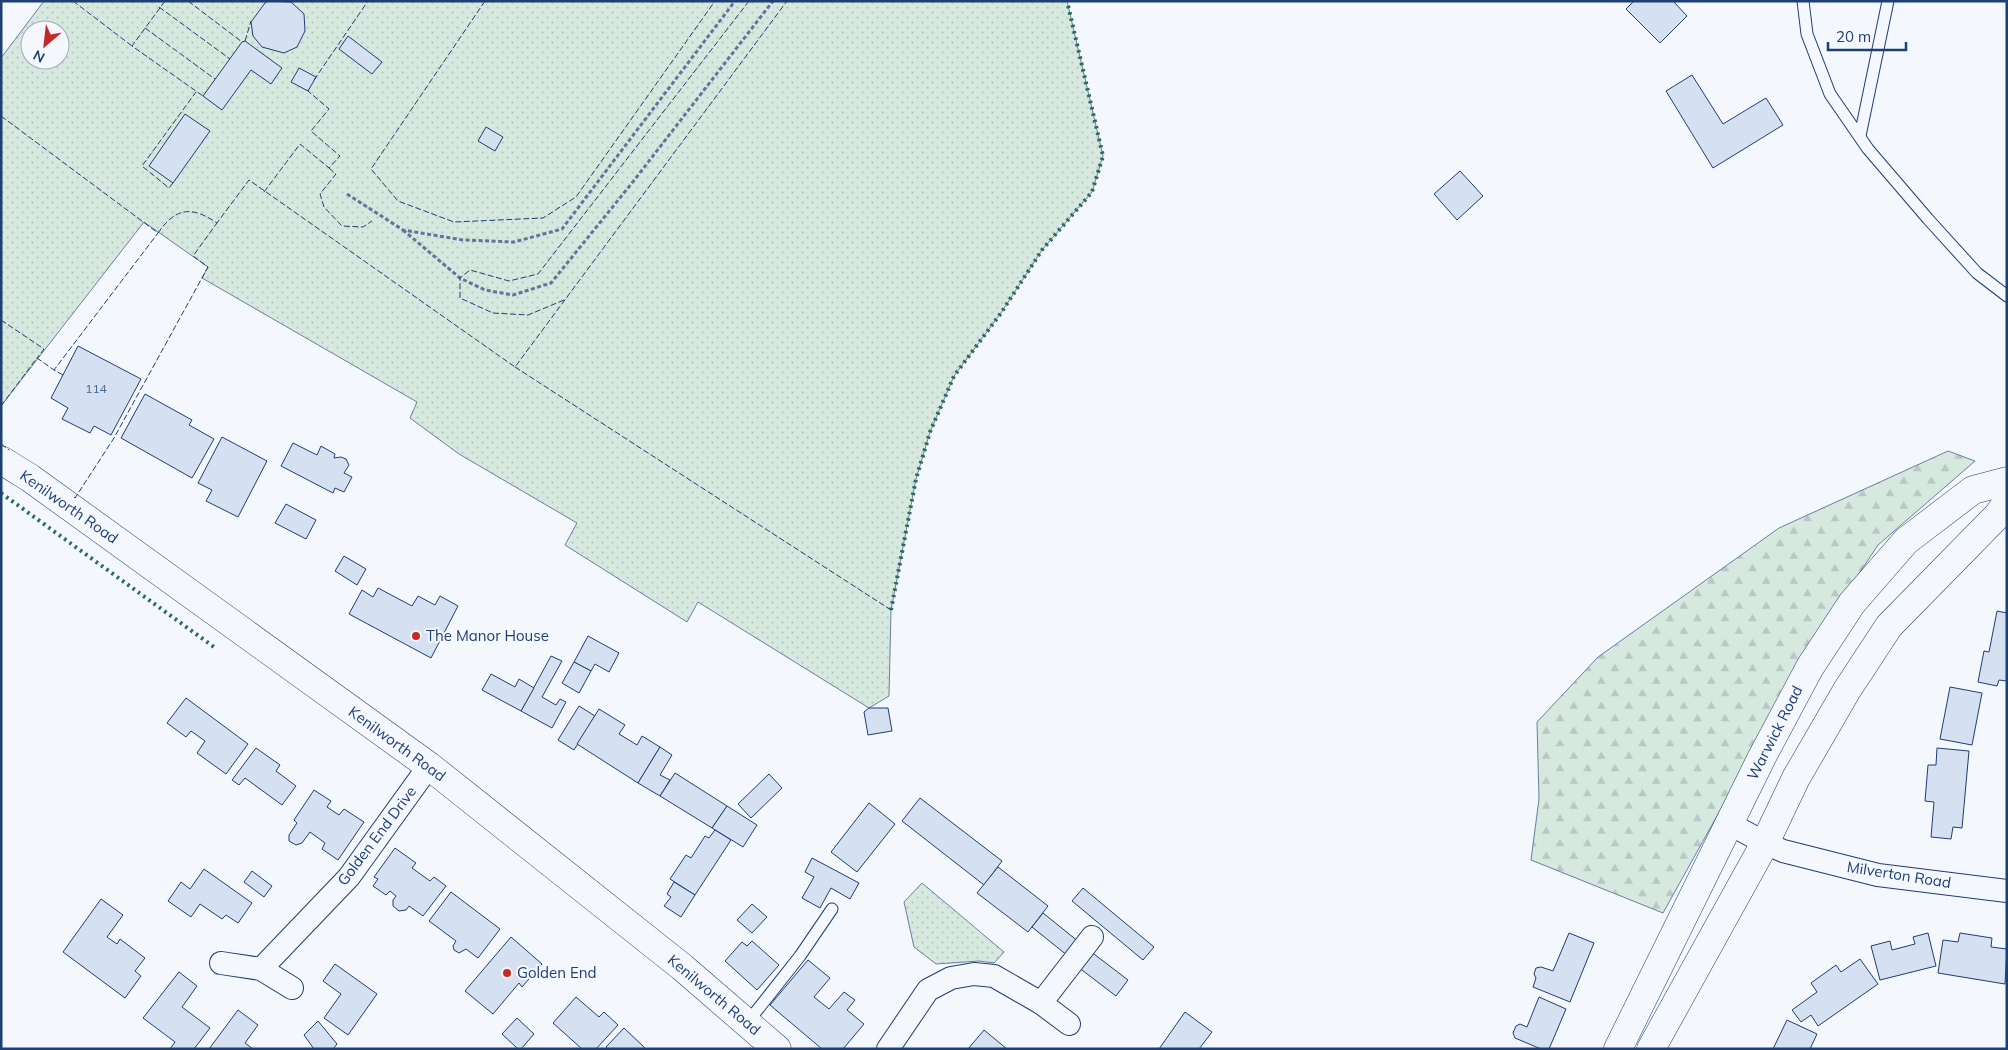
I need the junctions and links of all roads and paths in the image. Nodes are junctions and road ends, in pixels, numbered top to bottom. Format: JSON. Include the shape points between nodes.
{"nodes":[{"id":1,"x":736,"y":1,"type":"edge"},
{"id":2,"x":773,"y":1,"type":"edge"},
{"id":3,"x":1803,"y":1,"type":"edge"},
{"id":4,"x":1888,"y":1,"type":"edge"},
{"id":5,"x":1860,"y":136,"type":"junction"},
{"id":6,"x":347,"y":194,"type":"dead end"},
{"id":7,"x":403,"y":230,"type":"junction"},
{"id":8,"x":2007,"y":296,"type":"edge"},
{"id":9,"x":1,"y":460,"type":"edge"},
{"id":10,"x":2007,"y":481,"type":"edge"},
{"id":11,"x":2007,"y":502,"type":"edge"},
{"id":12,"x":429,"y":766,"type":"junction"},
{"id":13,"x":1730,"y":824,"type":"junction"},
{"id":14,"x":1765,"y":844,"type":"junction"},
{"id":15,"x":2007,"y":892,"type":"edge"},
{"id":16,"x":832,"y":909,"type":"dead end"},
{"id":17,"x":1092,"y":937,"type":"dead end"},
{"id":18,"x":222,"y":963,"type":"dead end"},
{"id":19,"x":261,"y":968,"type":"junction"},
{"id":20,"x":292,"y":988,"type":"dead end"},
{"id":21,"x":1041,"y":1003,"type":"junction"},
{"id":22,"x":747,"y":1023,"type":"junction"},
{"id":23,"x":1069,"y":1024,"type":"dead end"},
{"id":24,"x":777,"y":1049,"type":"edge"},
{"id":25,"x":888,"y":1049,"type":"edge"},
{"id":26,"x":1618,"y":1049,"type":"edge"},
{"id":27,"x":1651,"y":1049,"type":"edge"}],
"edges":[{"from":1,"to":7,"type":"path","via":[[562,229],[514,242],[463,240]]},
{"from":2,"to":7,"type":"path","via":[[551,283],[513,295],[485,290],[460,278]]},
{"from":3,"to":5,"type":"lane","via":[[1808,34],[1830,94]]},
{"from":4,"to":5,"type":"lane"},
{"from":5,"to":8,"type":"lane","via":[[1971,266]]},
{"from":6,"to":7,"type":"path"},
{"from":9,"to":12,"type":"main road","name":"Kenilworth Road"},
{"from":10,"to":13,"type":"main road","name":"Warwick Road","via":[[1973,490],[1906,541],[1852,603],[1810,667]]},
{"from":11,"to":14,"type":"main road","via":[[1889,626],[1796,778]]},
{"from":12,"to":19,"type":"street","name":"Golden End Drive","via":[[350,877]]},
{"from":12,"to":22,"type":"main road","name":"Kenilworth Road","via":[[682,967]]},
{"from":13,"to":14,"type":"street","name":"Milverton Road"},
{"from":13,"to":26,"type":"main road","name":"Warwick Road"},
{"from":14,"to":15,"type":"street","name":"Milverton Road","via":[[1878,875]]},
{"from":14,"to":27,"type":"main road"},
{"from":16,"to":22,"type":"lane"},
{"from":17,"to":21,"type":"street"},
{"from":18,"to":19,"type":"street"},
{"from":19,"to":20,"type":"street"},
{"from":21,"to":23,"type":"street"},
{"from":21,"to":25,"type":"street","via":[[994,976],[974,974],[951,978],[928,990]]},
{"from":22,"to":24,"type":"main road","name":"Kenilworth Road"}]}
